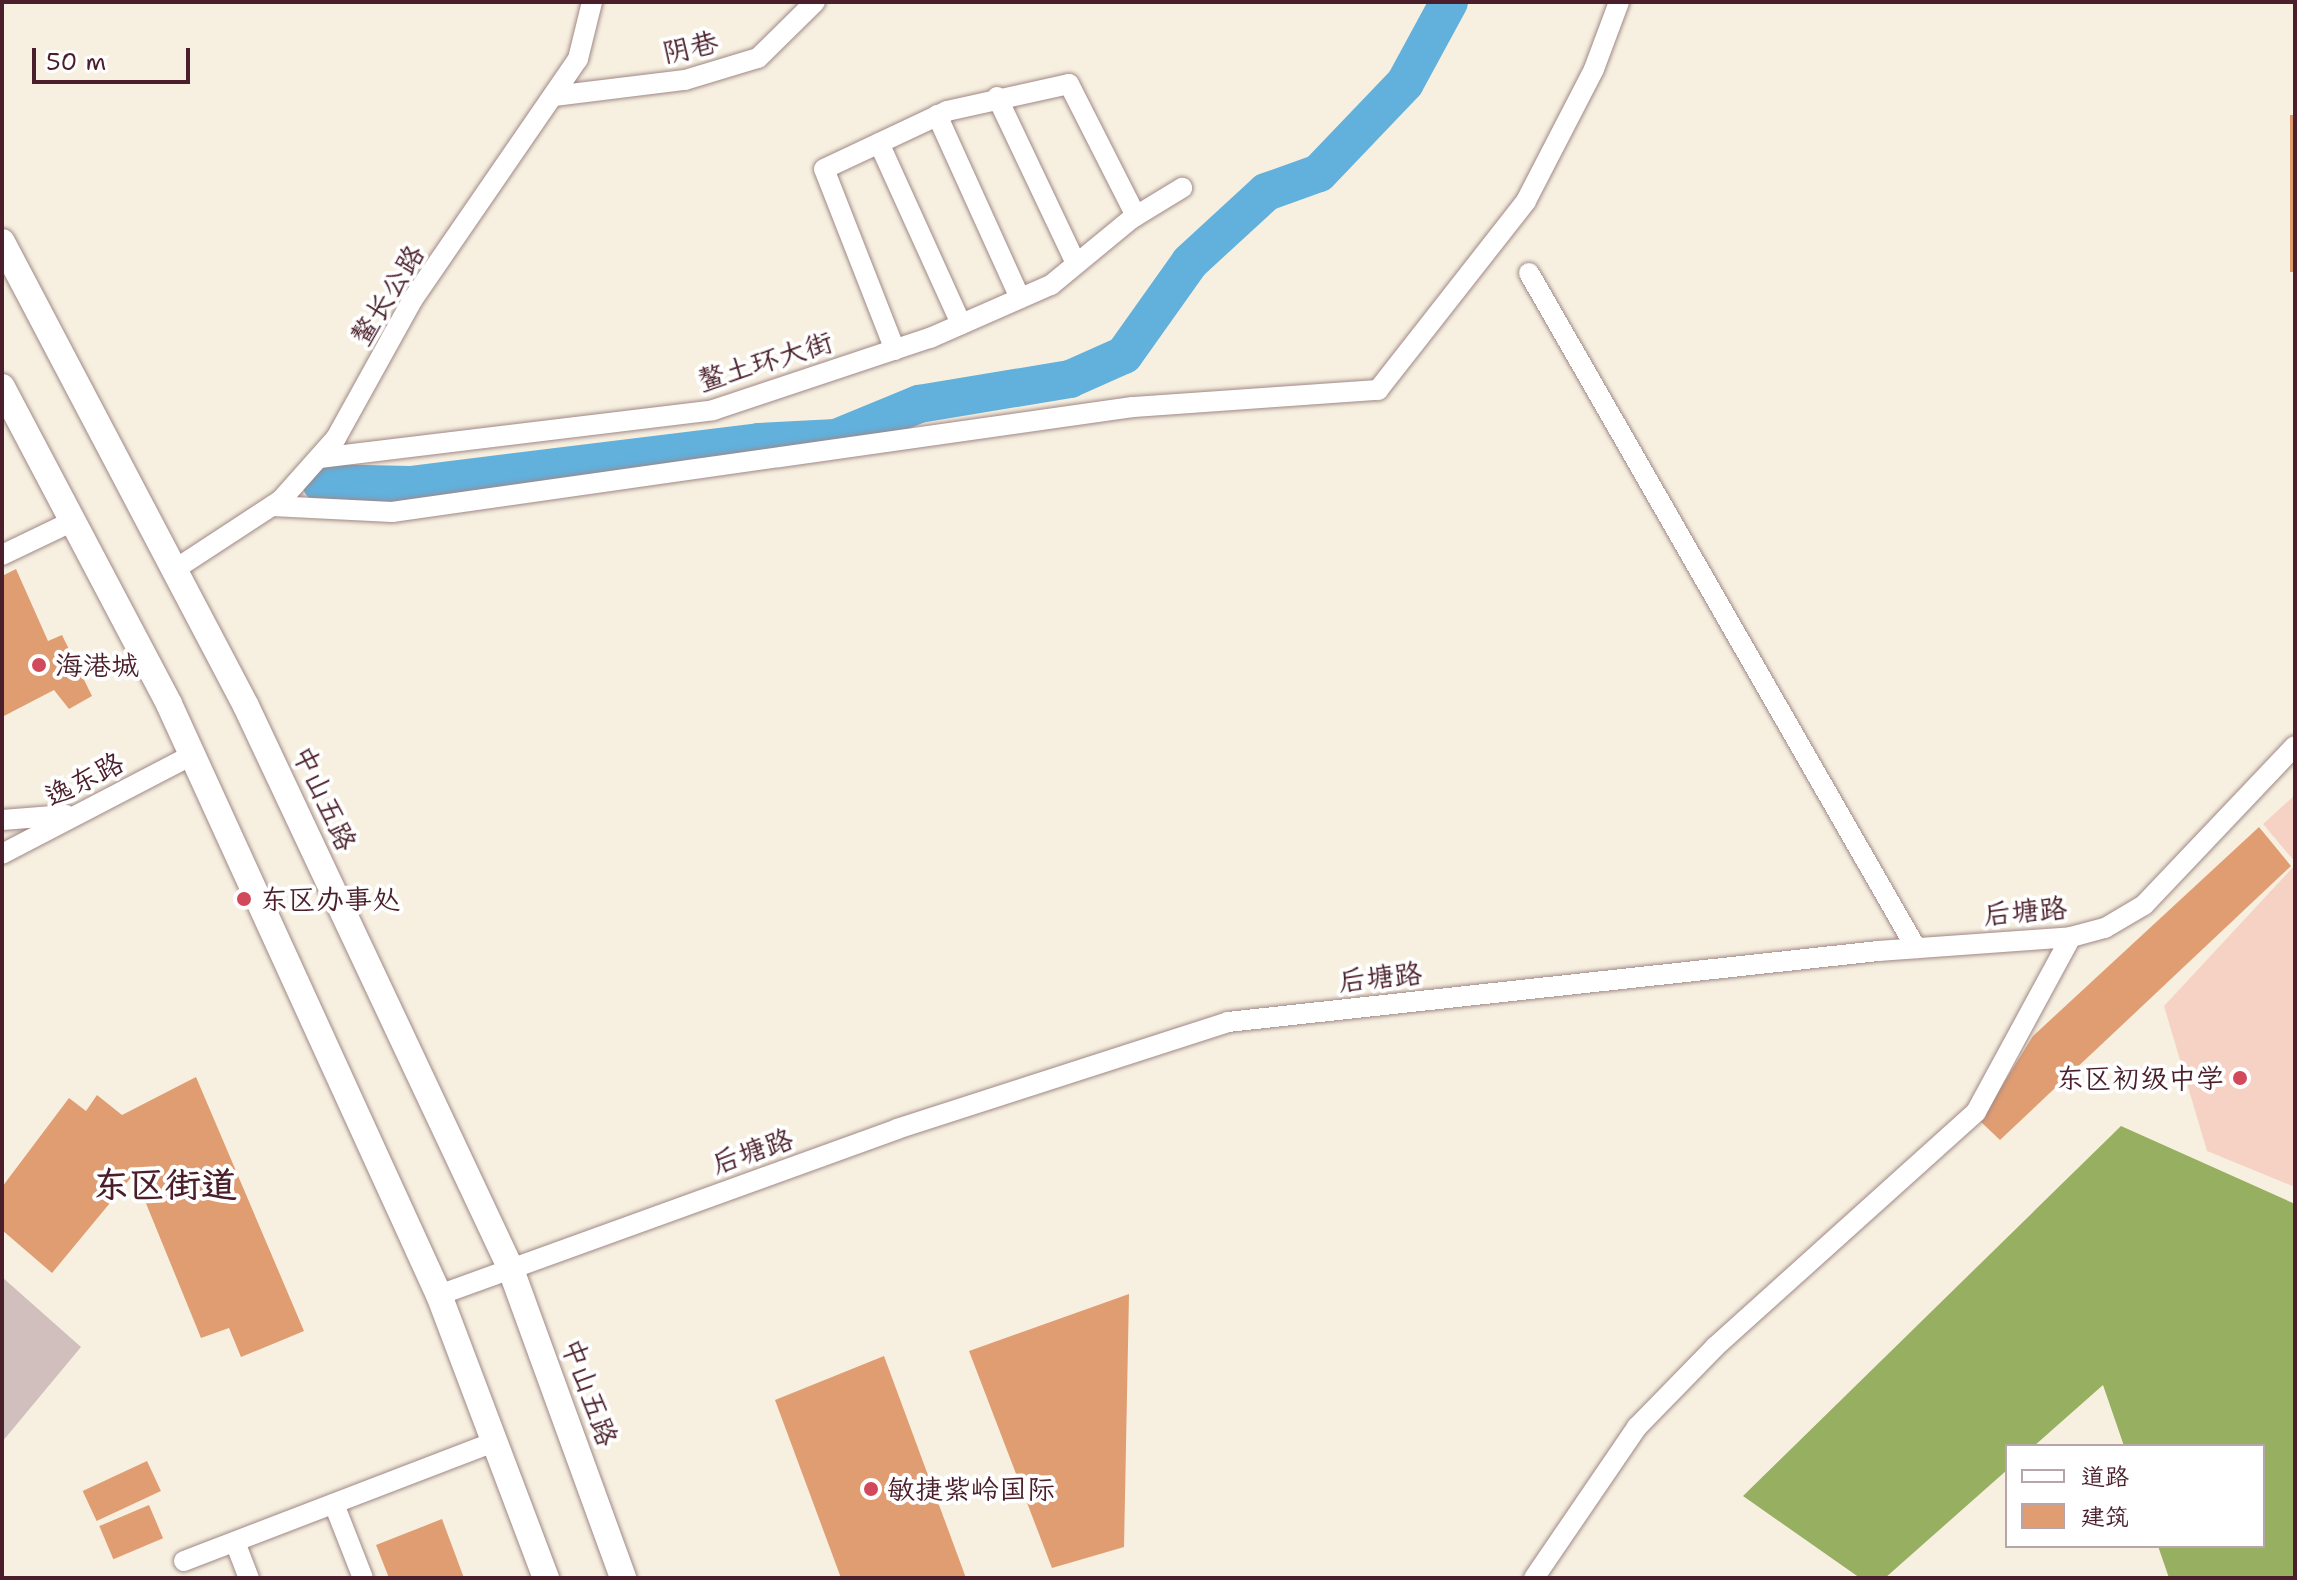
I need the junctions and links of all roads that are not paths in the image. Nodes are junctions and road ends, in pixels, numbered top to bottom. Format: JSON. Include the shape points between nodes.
{"nodes":[{"id":1,"x":592,"y":2,"type":"edge"},
{"id":2,"x":815,"y":2,"type":"edge"},
{"id":3,"x":1619,"y":2,"type":"edge"},
{"id":4,"x":554,"y":96,"type":"junction"},
{"id":5,"x":997,"y":97,"type":"junction"},
{"id":6,"x":937,"y":115,"type":"junction"},
{"id":7,"x":879,"y":143,"type":"junction"},
{"id":8,"x":1182,"y":188,"type":"dead end"},
{"id":9,"x":1136,"y":216,"type":"junction"},
{"id":10,"x":2,"y":242,"type":"edge"},
{"id":11,"x":1076,"y":263,"type":"junction"},
{"id":12,"x":1529,"y":273,"type":"dead end"},
{"id":13,"x":1020,"y":298,"type":"junction"},
{"id":14,"x":961,"y":324,"type":"junction"},
{"id":15,"x":895,"y":350,"type":"junction"},
{"id":16,"x":2,"y":387,"type":"edge"},
{"id":17,"x":319,"y":458,"type":"junction"},
{"id":18,"x":272,"y":506,"type":"junction"},
{"id":19,"x":73,"y":521,"type":"junction"},
{"id":20,"x":2,"y":555,"type":"edge"},
{"id":21,"x":174,"y":570,"type":"junction"},
{"id":22,"x":2295,"y":746,"type":"edge"},
{"id":23,"x":192,"y":755,"type":"junction"},
{"id":24,"x":77,"y":814,"type":"junction"},
{"id":25,"x":2,"y":820,"type":"edge"},
{"id":26,"x":2,"y":854,"type":"edge"},
{"id":27,"x":2071,"y":937,"type":"junction"},
{"id":28,"x":1916,"y":948,"type":"junction"},
{"id":29,"x":510,"y":1267,"type":"junction"},
{"id":30,"x":439,"y":1295,"type":"junction"},
{"id":31,"x":494,"y":1442,"type":"junction"},
{"id":32,"x":334,"y":1504,"type":"junction"},
{"id":33,"x":235,"y":1542,"type":"junction"},
{"id":34,"x":184,"y":1561,"type":"dead end"},
{"id":35,"x":249,"y":1578,"type":"edge"},
{"id":36,"x":363,"y":1578,"type":"edge"},
{"id":37,"x":546,"y":1578,"type":"edge"},
{"id":38,"x":623,"y":1578,"type":"edge"},
{"id":39,"x":1534,"y":1578,"type":"edge"}],
"edges":[{"from":1,"to":4,"type":"street","name":"鳌长公路","via":[[578,59]]},
{"from":2,"to":4,"type":"street","name":"阴巷","via":[[758,58],[685,80]]},
{"from":3,"to":18,"type":"street","via":[[1594,69],[1526,201],[1378,390],[1133,407],[392,512]]},
{"from":4,"to":17,"type":"street","name":"鳌长公路","via":[[413,299],[336,438]]},
{"from":5,"to":6,"type":"street"},
{"from":5,"to":9,"type":"street","via":[[1069,84]]},
{"from":5,"to":11,"type":"street"},
{"from":6,"to":7,"type":"street"},
{"from":6,"to":13,"type":"street"},
{"from":7,"to":14,"type":"street"},
{"from":7,"to":15,"type":"street","via":[[824,169]]},
{"from":8,"to":9,"type":"street","name":"鳌土环大街"},
{"from":9,"to":11,"type":"street","name":"鳌土环大街"},
{"from":10,"to":21,"type":"main road","name":"中山五路"},
{"from":11,"to":13,"type":"street","name":"鳌土环大街","via":[[1051,285]]},
{"from":12,"to":28,"type":"street"},
{"from":13,"to":14,"type":"street","name":"鳌土环大街"},
{"from":14,"to":15,"type":"street","name":"鳌土环大街"},
{"from":15,"to":17,"type":"street","name":"鳌土环大街","via":[[713,410]]},
{"from":16,"to":19,"type":"main road"},
{"from":17,"to":18,"type":"street","name":"鳌长公路"},
{"from":18,"to":21,"type":"street","name":"鳌长公路"},
{"from":19,"to":20,"type":"street"},
{"from":19,"to":23,"type":"main road"},
{"from":21,"to":29,"type":"main road","name":"中山五路","via":[[246,706]]},
{"from":22,"to":27,"type":"street","name":"后塘路","via":[[2144,905],[2105,928]]},
{"from":23,"to":24,"type":"street","name":"逸东路"},
{"from":23,"to":30,"type":"main road"},
{"from":24,"to":25,"type":"street"},
{"from":24,"to":26,"type":"street","name":"逸东路"},
{"from":27,"to":28,"type":"street","name":"后塘路"},
{"from":27,"to":39,"type":"street","via":[[1976,1112],[1715,1347],[1637,1427]]},
{"from":28,"to":29,"type":"street","name":"后塘路","via":[[1228,1022],[897,1129]]},
{"from":29,"to":30,"type":"street","name":"后塘路"},
{"from":29,"to":38,"type":"main road","name":"中山五路"},
{"from":30,"to":31,"type":"main road"},
{"from":31,"to":32,"type":"street"},
{"from":31,"to":37,"type":"main road"},
{"from":32,"to":33,"type":"street"},
{"from":32,"to":36,"type":"street"},
{"from":33,"to":34,"type":"street"},
{"from":33,"to":35,"type":"street"}]}
